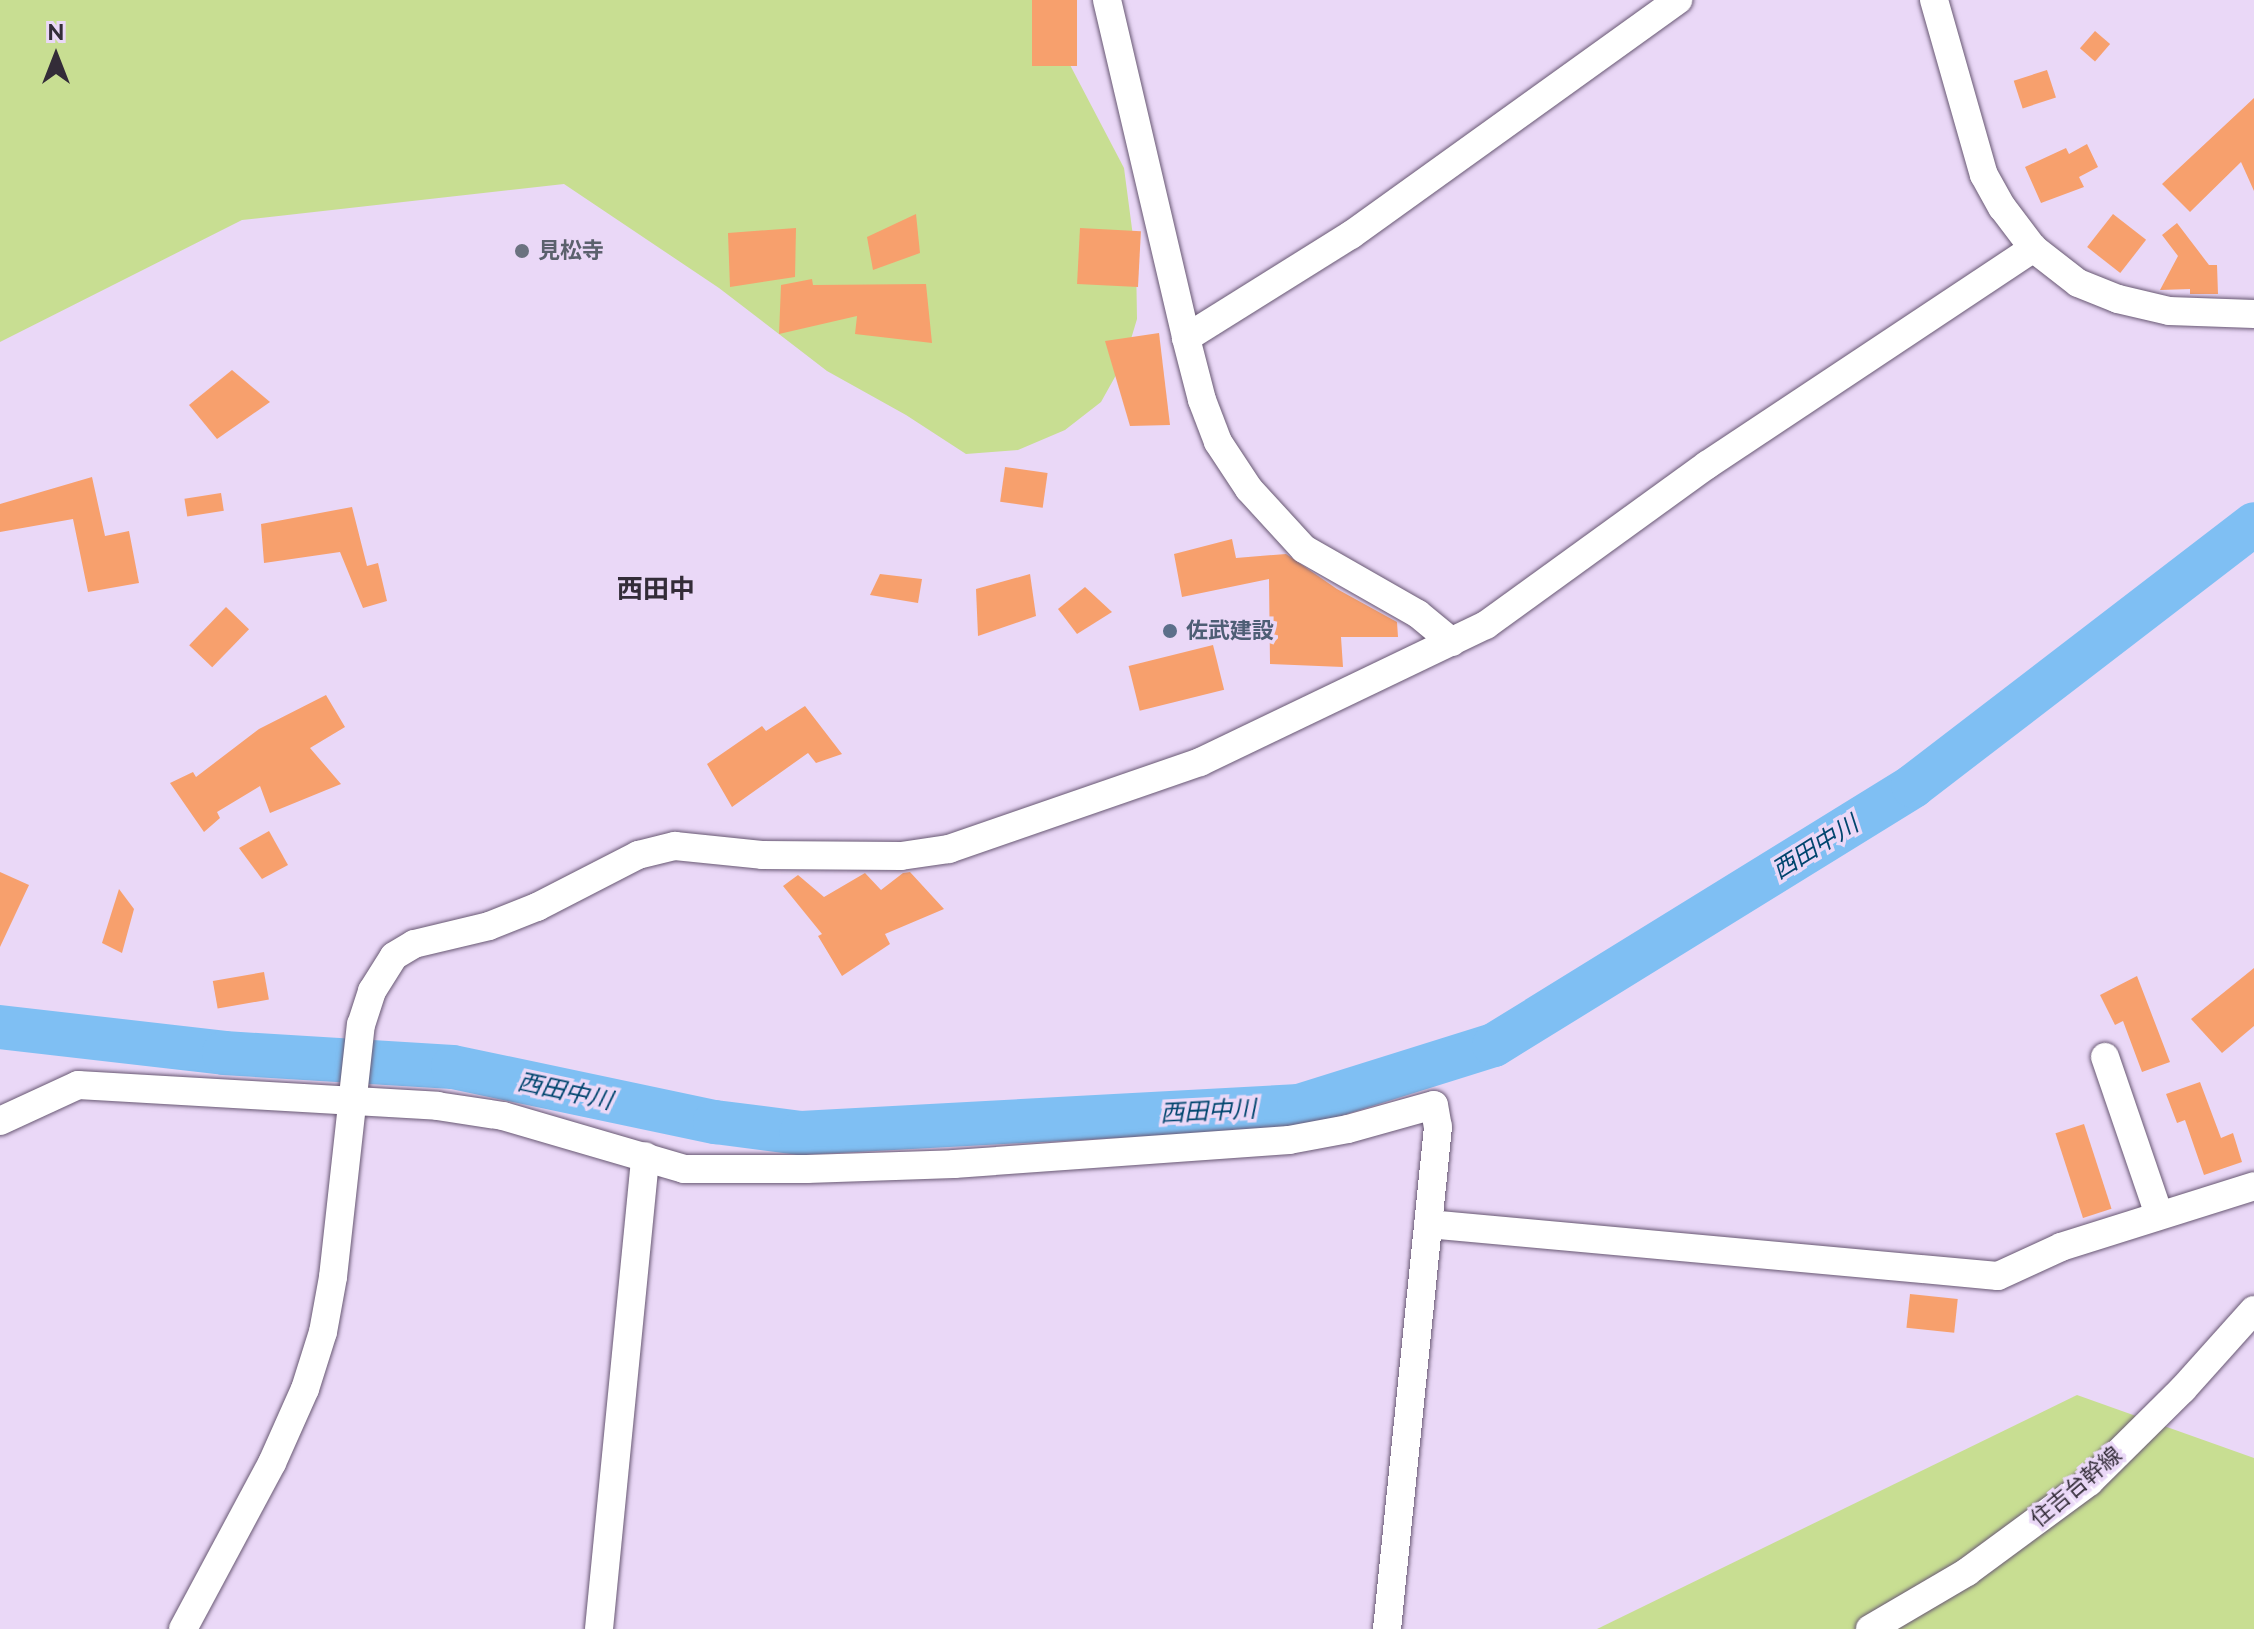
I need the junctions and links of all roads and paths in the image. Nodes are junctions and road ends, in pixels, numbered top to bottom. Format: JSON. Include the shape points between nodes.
{"nodes":[{"id":1,"x":1107,"y":0,"type":"edge"},
{"id":2,"x":1678,"y":0,"type":"edge"},
{"id":3,"x":1934,"y":0,"type":"edge"},
{"id":4,"x":2033,"y":248,"type":"junction"},
{"id":5,"x":2254,"y":314,"type":"edge"},
{"id":6,"x":1186,"y":338,"type":"junction"},
{"id":7,"x":1452,"y":642,"type":"junction"},
{"id":8,"x":2105,"y":1057,"type":"dead end"},
{"id":9,"x":354,"y":1094,"type":"junction"},
{"id":10,"x":0,"y":1121,"type":"edge"},
{"id":11,"x":645,"y":1156,"type":"junction"},
{"id":12,"x":2254,"y":1186,"type":"edge"},
{"id":13,"x":2159,"y":1215,"type":"junction"},
{"id":14,"x":1428,"y":1224,"type":"junction"},
{"id":15,"x":2254,"y":1310,"type":"edge"},
{"id":16,"x":183,"y":1629,"type":"edge"},
{"id":17,"x":599,"y":1629,"type":"edge"},
{"id":18,"x":1387,"y":1629,"type":"edge"},
{"id":19,"x":1870,"y":1629,"type":"edge"}],
"edges":[{"from":1,"to":6,"type":"street"},
{"from":2,"to":6,"type":"street","via":[[1351,235]]},
{"from":3,"to":4,"type":"street","via":[[1984,175]]},
{"from":4,"to":5,"type":"street","via":[[2078,283],[2118,299],[2169,311]]},
{"from":4,"to":7,"type":"street","via":[[1707,465],[1486,625]]},
{"from":6,"to":7,"type":"street","via":[[1218,442],[1249,489],[1320,560],[1418,614]]},
{"from":7,"to":9,"type":"street","via":[[1200,762],[949,849],[901,856],[762,855],[675,846],[638,855],[489,926],[414,944],[394,956],[372,991],[361,1025]]},
{"from":8,"to":13,"type":"street"},
{"from":9,"to":10,"type":"street","via":[[78,1085]]},
{"from":9,"to":11,"type":"street","via":[[503,1116]]},
{"from":9,"to":16,"type":"street","via":[[333,1277],[305,1389],[272,1463]]},
{"from":11,"to":14,"type":"street","via":[[684,1169],[1033,1159],[1289,1140],[1434,1105],[1438,1127]]},
{"from":11,"to":17,"type":"street"},
{"from":12,"to":13,"type":"street"},
{"from":13,"to":14,"type":"street","via":[[2061,1247],[1998,1276]]},
{"from":14,"to":18,"type":"street"},
{"from":15,"to":19,"type":"street","name":"住吉台幹線","via":[[2089,1482],[1967,1572]]}]}
